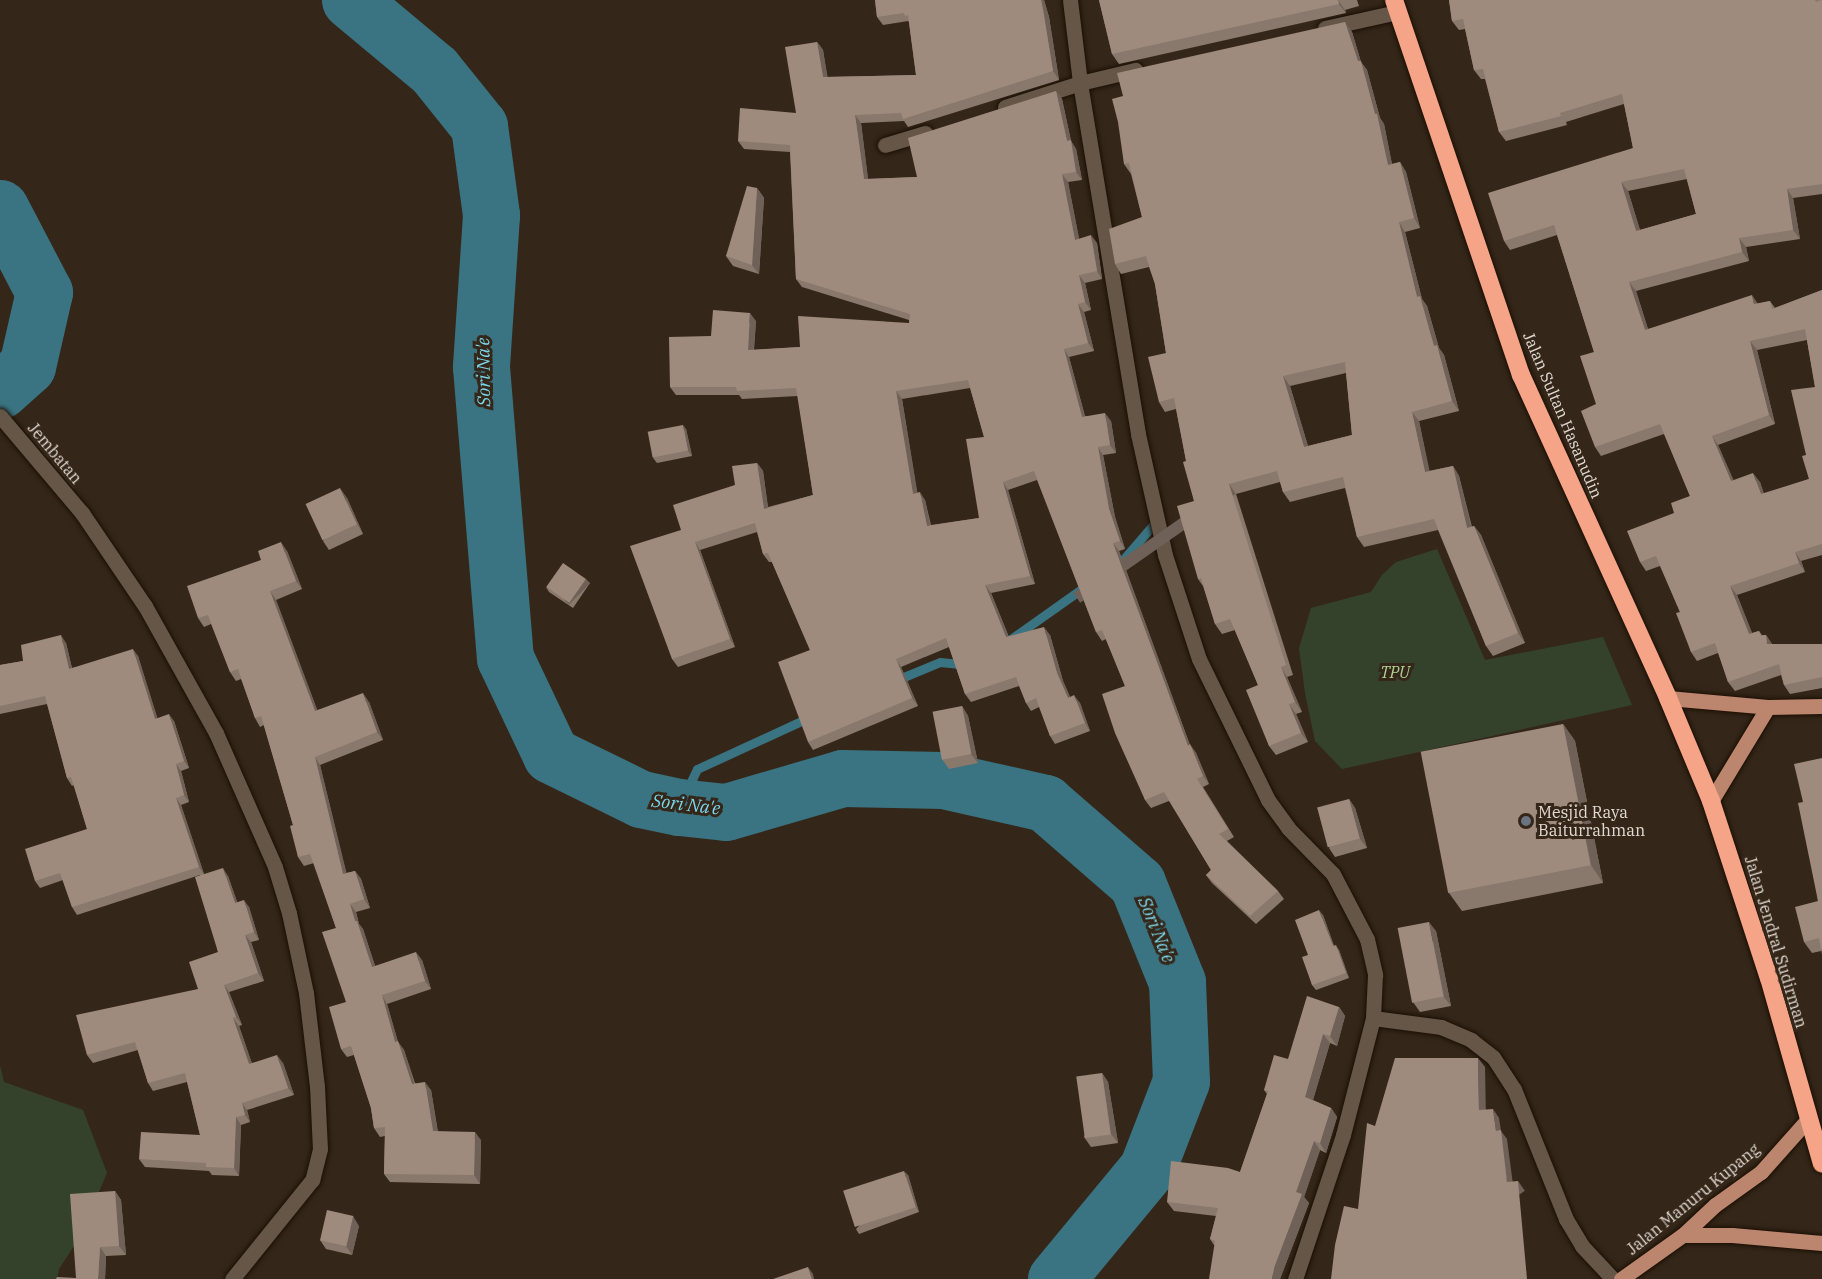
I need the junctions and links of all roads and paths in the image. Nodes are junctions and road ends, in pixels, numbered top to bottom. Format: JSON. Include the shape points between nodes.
{"nodes":[{"id":1,"x":1070,"y":0,"type":"edge"},
{"id":2,"x":1395,"y":6,"type":"edge"},
{"id":3,"x":1306,"y":32,"type":"edge"},
{"id":4,"x":1148,"y":68,"type":"edge"},
{"id":5,"x":1080,"y":83,"type":"junction"},
{"id":6,"x":992,"y":112,"type":"edge"},
{"id":7,"x":936,"y":130,"type":"edge"},
{"id":8,"x":885,"y":145,"type":"dead end"},
{"id":9,"x":0,"y":416,"type":"edge"},
{"id":10,"x":1668,"y":698,"type":"junction"},
{"id":11,"x":1822,"y":706,"type":"edge"},
{"id":12,"x":1768,"y":707,"type":"junction"},
{"id":13,"x":1711,"y":801,"type":"junction"},
{"id":14,"x":1373,"y":1018,"type":"junction"},
{"id":15,"x":1809,"y":1118,"type":"junction"},
{"id":16,"x":1822,"y":1164,"type":"edge"},
{"id":17,"x":1683,"y":1235,"type":"junction"},
{"id":18,"x":1822,"y":1244,"type":"edge"},
{"id":19,"x":232,"y":1279,"type":"edge"},
{"id":20,"x":1295,"y":1279,"type":"edge"},
{"id":21,"x":1613,"y":1279,"type":"edge"},
{"id":22,"x":1621,"y":1279,"type":"edge"}],
"edges":[{"from":1,"to":5,"type":"street"},
{"from":2,"to":3,"type":"street"},
{"from":2,"to":10,"type":"highway","name":"Jalan Sultan Hasanudin","via":[[1521,375]]},
{"from":4,"to":5,"type":"street"},
{"from":5,"to":6,"type":"street"},
{"from":5,"to":14,"type":"street","via":[[1138,434],[1165,555],[1199,659],[1268,800],[1288,828],[1333,873],[1367,939],[1375,975]]},
{"from":7,"to":8,"type":"street"},
{"from":9,"to":19,"type":"street","name":"Jembatan","via":[[81,513],[145,606],[216,733],[275,867],[289,913],[306,993],[320,1149],[312,1180]]},
{"from":10,"to":12,"type":"main road"},
{"from":10,"to":13,"type":"highway","name":"Jalan Sultan Hasanudin"},
{"from":11,"to":12,"type":"main road"},
{"from":12,"to":13,"type":"main road"},
{"from":13,"to":15,"type":"highway","name":"Jalan Jendral Sudirman","via":[[1769,978]]},
{"from":14,"to":20,"type":"street","via":[[1343,1135]]},
{"from":14,"to":21,"type":"street","via":[[1441,1027],[1471,1040],[1493,1057],[1514,1089],[1566,1219],[1582,1246]]},
{"from":15,"to":16,"type":"highway","name":"Jalan Jendral Sudirman"},
{"from":15,"to":17,"type":"main road","name":"Jalan Manuru Kupang","via":[[1761,1172],[1715,1205]]},
{"from":17,"to":18,"type":"main road","via":[[1732,1235]]},
{"from":17,"to":22,"type":"main road","name":"Jalan Manuru Kupang"}]}
